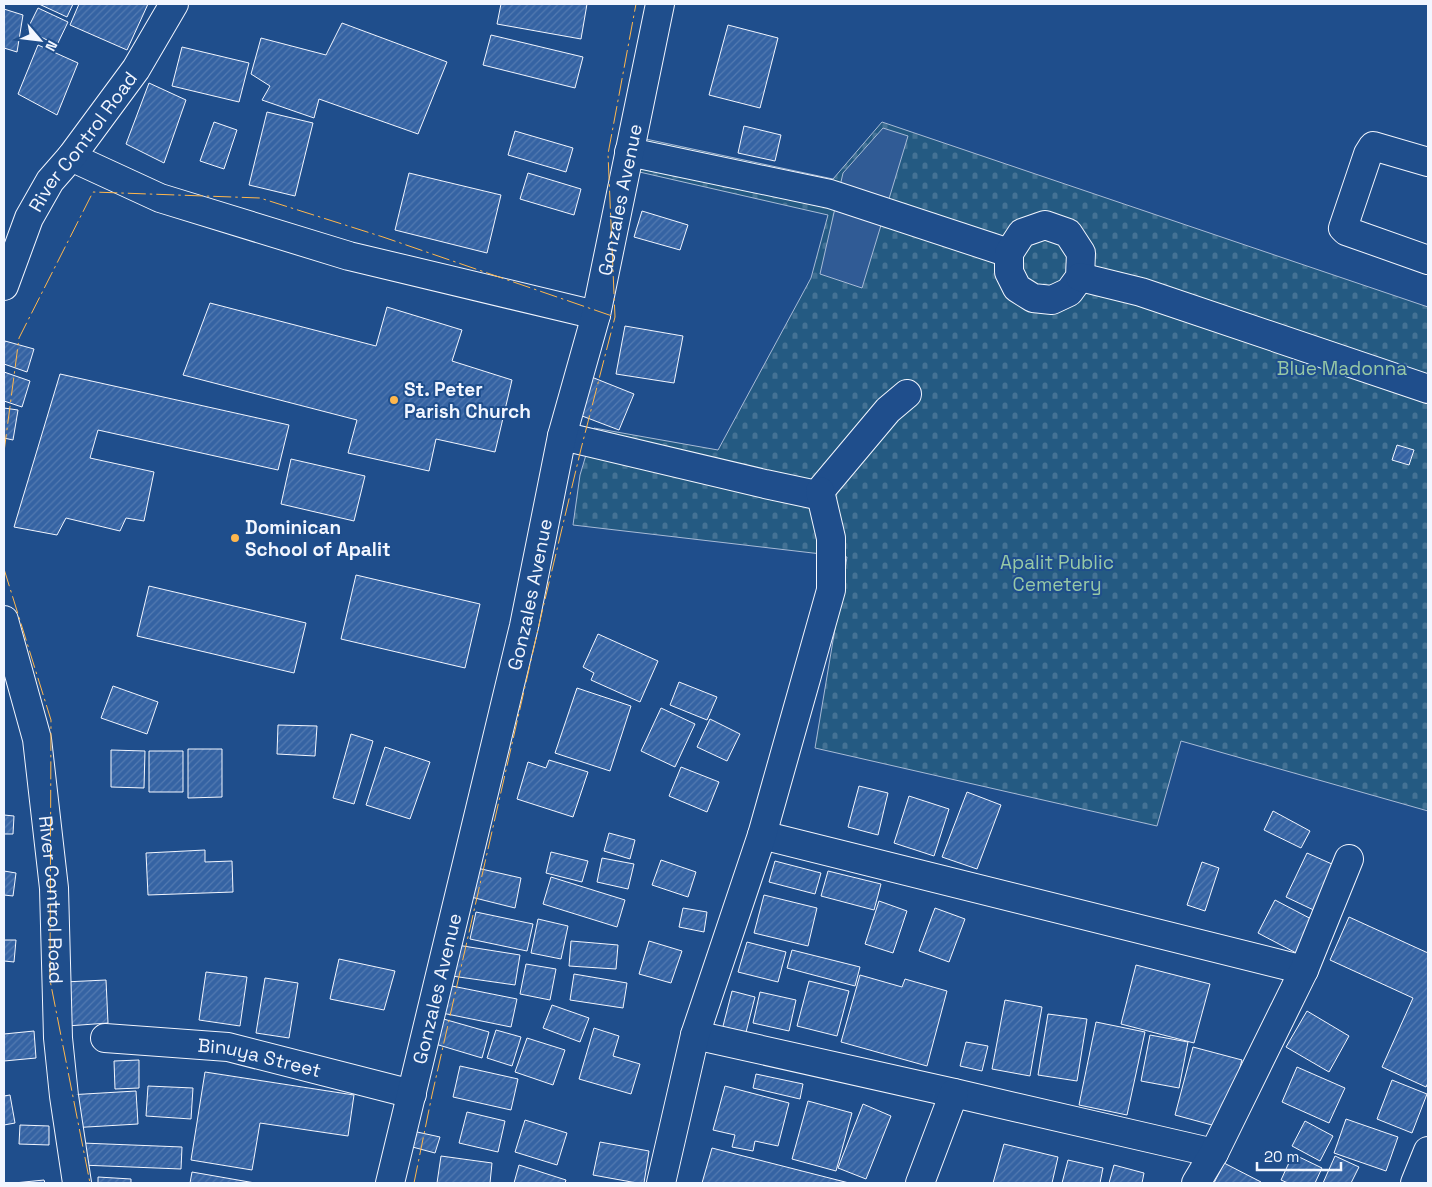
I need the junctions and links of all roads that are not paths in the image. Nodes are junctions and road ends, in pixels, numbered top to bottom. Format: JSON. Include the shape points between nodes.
{"nodes":[{"id":1,"x":174,"y":4,"type":"edge"},
{"id":2,"x":660,"y":4,"type":"edge"},
{"id":3,"x":629,"y":152,"type":"junction"},
{"id":4,"x":71,"y":157,"type":"junction"},
{"id":5,"x":1428,"y":162,"type":"edge"},
{"id":6,"x":1009,"y":253,"type":"junction"},
{"id":7,"x":1428,"y":260,"type":"edge"},
{"id":8,"x":1080,"y":276,"type":"junction"},
{"id":9,"x":4,"y":286,"type":"edge"},
{"id":10,"x":596,"y":314,"type":"junction"},
{"id":11,"x":1428,"y":389,"type":"edge"},
{"id":12,"x":907,"y":394,"type":"dead end"},
{"id":13,"x":562,"y":436,"type":"junction"},
{"id":14,"x":820,"y":491,"type":"junction"},
{"id":15,"x":4,"y":620,"type":"edge"},
{"id":16,"x":762,"y":836,"type":"junction"},
{"id":17,"x":1349,"y":859,"type":"dead end"},
{"id":18,"x":1304,"y":970,"type":"junction"},
{"id":19,"x":696,"y":1035,"type":"junction"},
{"id":20,"x":105,"y":1038,"type":"dead end"},
{"id":21,"x":954,"y":1092,"type":"junction"},
{"id":22,"x":412,"y":1094,"type":"junction"},
{"id":23,"x":1428,"y":1151,"type":"edge"},
{"id":24,"x":1214,"y":1153,"type":"junction"},
{"id":25,"x":77,"y":1183,"type":"edge"},
{"id":26,"x":390,"y":1183,"type":"edge"},
{"id":27,"x":661,"y":1183,"type":"edge"},
{"id":28,"x":920,"y":1183,"type":"edge"},
{"id":29,"x":1196,"y":1183,"type":"edge"},
{"id":30,"x":1415,"y":1183,"type":"edge"}],
"edges":[{"from":1,"to":4,"type":"street","name":"River Control Road","via":[[136,69]]},
{"from":2,"to":3,"type":"street","name":"Gonzales Avenue"},
{"from":3,"to":6,"type":"street","via":[[830,194]]},
{"from":3,"to":10,"type":"street","name":"Gonzales Avenue"},
{"from":4,"to":9,"type":"street","name":"River Control Road","via":[[50,181],[29,218]]},
{"from":4,"to":10,"type":"street","via":[[160,198],[349,256]]},
{"from":5,"to":7,"type":"street","via":[[1373,146],[1343,228]]},
{"from":6,"to":8,"type":"street","via":[[1009,272],[1017,288],[1033,298],[1052,300],[1069,292]]},
{"from":6,"to":8,"type":"street","via":[[1022,233],[1045,226],[1068,233],[1081,253]]},
{"from":8,"to":11,"type":"street","via":[[1141,292]]},
{"from":10,"to":13,"type":"street","name":"Gonzales Avenue"},
{"from":12,"to":14,"type":"street","via":[[888,410]]},
{"from":13,"to":14,"type":"street","via":[[765,484],[812,494]]},
{"from":13,"to":22,"type":"street","name":"Gonzales Avenue","via":[[524,626]]},
{"from":14,"to":16,"type":"street","via":[[832,538],[831,590]]},
{"from":15,"to":25,"type":"street","name":"River Control Road","via":[[37,739],[54,888],[58,1038]]},
{"from":16,"to":18,"type":"street"},
{"from":16,"to":19,"type":"street"},
{"from":17,"to":18,"type":"street"},
{"from":18,"to":24,"type":"street"},
{"from":19,"to":21,"type":"street"},
{"from":19,"to":27,"type":"street"},
{"from":20,"to":22,"type":"street","name":"Binuya Street","via":[[228,1047]]},
{"from":21,"to":24,"type":"street"},
{"from":21,"to":28,"type":"street"},
{"from":22,"to":26,"type":"street","name":"Gonzales Avenue"},
{"from":23,"to":30,"type":"street"},
{"from":24,"to":29,"type":"street"}]}
